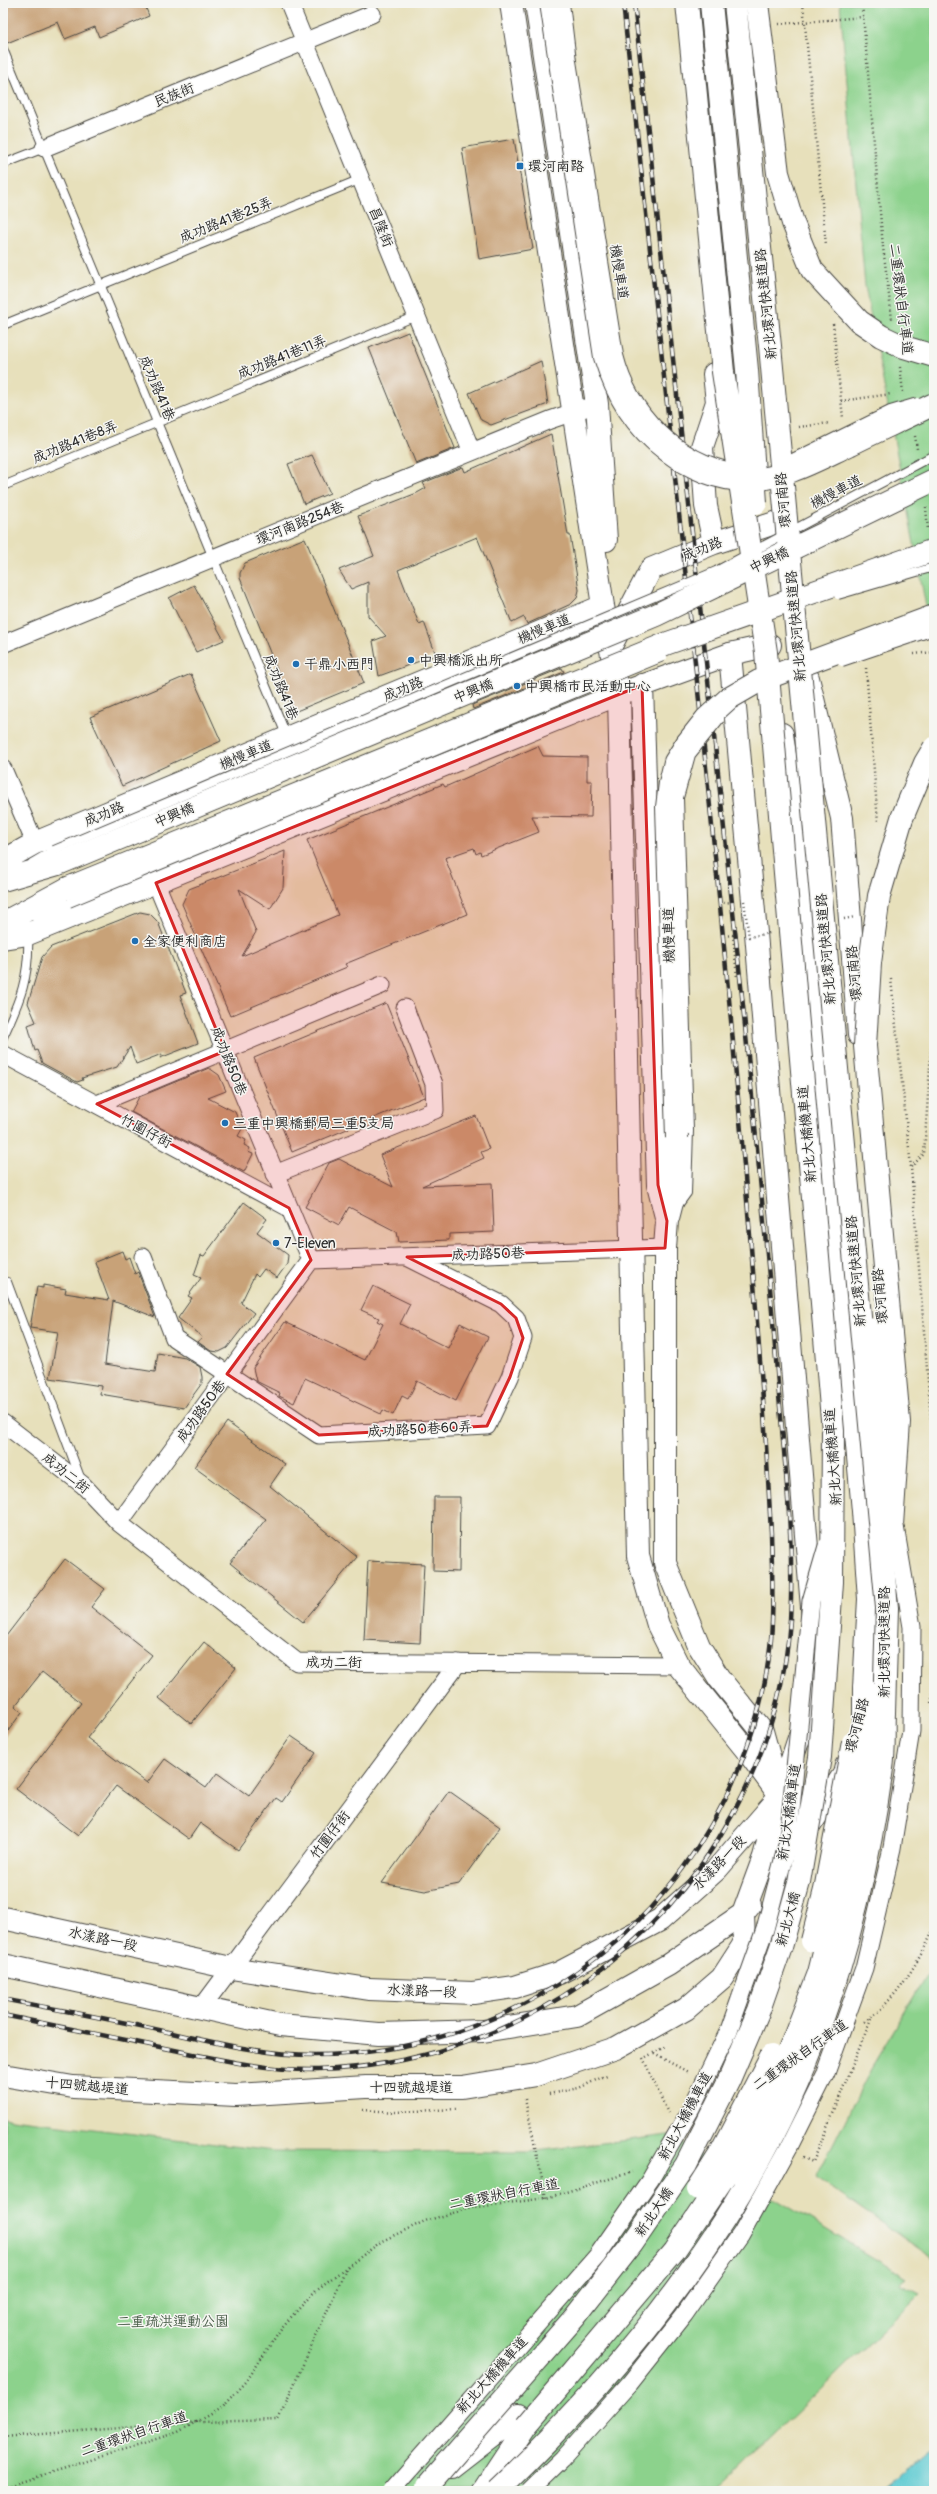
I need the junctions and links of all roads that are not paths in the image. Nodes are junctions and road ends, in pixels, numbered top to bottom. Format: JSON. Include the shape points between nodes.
{"nodes":[{"id":1,"x":289,"y":3,"type":"edge"},
{"id":2,"x":511,"y":3,"type":"edge"},
{"id":3,"x":536,"y":3,"type":"edge"},
{"id":4,"x":551,"y":3,"type":"edge"},
{"id":5,"x":565,"y":3,"type":"edge"},
{"id":6,"x":677,"y":3,"type":"edge"},
{"id":7,"x":687,"y":3,"type":"edge"},
{"id":8,"x":711,"y":3,"type":"edge"},
{"id":9,"x":735,"y":3,"type":"edge"},
{"id":10,"x":740,"y":3,"type":"edge"},
{"id":11,"x":757,"y":3,"type":"edge"},
{"id":12,"x":372,"y":14,"type":"dead end"},
{"id":13,"x":742,"y":31,"type":"junction"},
{"id":14,"x":680,"y":38,"type":"junction"},
{"id":15,"x":305,"y":42,"type":"junction"},
{"id":16,"x":3,"y":49,"type":"edge"},
{"id":17,"x":44,"y":148,"type":"junction"},
{"id":18,"x":3,"y":164,"type":"edge"},
{"id":19,"x":361,"y":179,"type":"junction"},
{"id":20,"x":101,"y":285,"type":"junction"},
{"id":21,"x":416,"y":316,"type":"junction"},
{"id":22,"x":3,"y":325,"type":"edge"},
{"id":23,"x":934,"y":356,"type":"edge"},
{"id":24,"x":934,"y":399,"type":"edge"},
{"id":25,"x":717,"y":402,"type":"junction"},
{"id":26,"x":598,"y":404,"type":"junction"},
{"id":27,"x":934,"y":404,"type":"edge"},
{"id":28,"x":574,"y":412,"type":"junction"},
{"id":29,"x":158,"y":422,"type":"junction"},
{"id":30,"x":472,"y":452,"type":"junction"},
{"id":31,"x":934,"y":455,"type":"edge"},
{"id":32,"x":934,"y":480,"type":"edge"},
{"id":33,"x":3,"y":486,"type":"edge"},
{"id":34,"x":784,"y":520,"type":"junction"},
{"id":35,"x":750,"y":531,"type":"junction"},
{"id":36,"x":931,"y":541,"type":"edge"},
{"id":37,"x":714,"y":543,"type":"junction"},
{"id":38,"x":214,"y":558,"type":"junction"},
{"id":39,"x":934,"y":567,"type":"edge"},
{"id":40,"x":829,"y":597,"type":"dead end"},
{"id":41,"x":806,"y":604,"type":"dead end"},
{"id":42,"x":603,"y":606,"type":"junction"},
{"id":43,"x":784,"y":612,"type":"dead end"},
{"id":44,"x":934,"y":616,"type":"edge"},
{"id":45,"x":770,"y":618,"type":"dead end"},
{"id":46,"x":755,"y":623,"type":"dead end"},
{"id":47,"x":934,"y":630,"type":"edge"},
{"id":48,"x":797,"y":643,"type":"junction"},
{"id":49,"x":3,"y":644,"type":"edge"},
{"id":50,"x":612,"y":645,"type":"junction"},
{"id":51,"x":768,"y":649,"type":"junction"},
{"id":52,"x":673,"y":653,"type":"dead end"},
{"id":53,"x":730,"y":654,"type":"junction"},
{"id":54,"x":834,"y":664,"type":"dead end"},
{"id":55,"x":812,"y":672,"type":"dead end"},
{"id":56,"x":791,"y":680,"type":"dead end"},
{"id":57,"x":642,"y":685,"type":"junction"},
{"id":58,"x":777,"y":685,"type":"dead end"},
{"id":59,"x":619,"y":694,"type":"junction"},
{"id":60,"x":288,"y":737,"type":"junction"},
{"id":61,"x":934,"y":748,"type":"edge"},
{"id":62,"x":3,"y":769,"type":"edge"},
{"id":63,"x":49,"y":853,"type":"junction"},
{"id":64,"x":3,"y":861,"type":"edge"},
{"id":65,"x":3,"y":879,"type":"edge"},
{"id":66,"x":156,"y":883,"type":"junction"},
{"id":67,"x":68,"y":896,"type":"junction"},
{"id":68,"x":807,"y":906,"type":"junction"},
{"id":69,"x":3,"y":923,"type":"edge"},
{"id":70,"x":3,"y":930,"type":"edge"},
{"id":71,"x":28,"y":934,"type":"junction"},
{"id":72,"x":3,"y":938,"type":"edge"},
{"id":73,"x":382,"y":985,"type":"dead end"},
{"id":74,"x":405,"y":1008,"type":"dead end"},
{"id":75,"x":3,"y":1037,"type":"edge"},
{"id":76,"x":830,"y":1041,"type":"junction"},
{"id":77,"x":225,"y":1051,"type":"junction"},
{"id":78,"x":3,"y":1054,"type":"edge"},
{"id":79,"x":97,"y":1104,"type":"junction"},
{"id":80,"x":683,"y":1134,"type":"junction"},
{"id":81,"x":275,"y":1174,"type":"junction"},
{"id":82,"x":289,"y":1208,"type":"junction"},
{"id":83,"x":667,"y":1221,"type":"junction"},
{"id":84,"x":665,"y":1248,"type":"junction"},
{"id":85,"x":631,"y":1249,"type":"junction"},
{"id":86,"x":407,"y":1257,"type":"junction"},
{"id":87,"x":143,"y":1258,"type":"dead end"},
{"id":88,"x":311,"y":1260,"type":"junction"},
{"id":89,"x":7,"y":1282,"type":"dead end"},
{"id":90,"x":227,"y":1374,"type":"junction"},
{"id":91,"x":3,"y":1423,"type":"edge"},
{"id":92,"x":83,"y":1485,"type":"junction"},
{"id":93,"x":119,"y":1523,"type":"junction"},
{"id":94,"x":887,"y":1608,"type":"junction"},
{"id":95,"x":458,"y":1663,"type":"junction"},
{"id":96,"x":678,"y":1665,"type":"junction"},
{"id":97,"x":864,"y":1688,"type":"junction"},
{"id":98,"x":780,"y":1796,"type":"junction"},
{"id":99,"x":744,"y":1914,"type":"junction"},
{"id":100,"x":3,"y":1918,"type":"edge"},
{"id":101,"x":3,"y":1965,"type":"edge"},
{"id":102,"x":231,"y":1968,"type":"junction"},
{"id":103,"x":202,"y":2007,"type":"junction"},
{"id":104,"x":3,"y":2075,"type":"edge"},
{"id":105,"x":425,"y":2488,"type":"edge"},
{"id":106,"x":391,"y":2491,"type":"edge"},
{"id":107,"x":483,"y":2491,"type":"edge"},
{"id":108,"x":497,"y":2491,"type":"edge"},
{"id":109,"x":529,"y":2491,"type":"edge"}],
"edges":[{"from":1,"to":15,"type":"street","name":"昌隆街"},
{"from":2,"to":28,"type":"main road"},
{"from":3,"to":26,"type":"main road"},
{"from":4,"to":27,"type":"main road","bridge":true,"via":[[605,357],[613,383],[630,414],[649,437],[684,463],[718,476],[745,480],[765,478],[820,458]]},
{"from":5,"to":24,"type":"lane","name":"機慢車道","bridge":true,"via":[[619,356],[623,373],[642,408],[687,449],[722,465],[744,469],[769,466],[816,447],[890,410]]},
{"from":6,"to":14,"type":"main road"},
{"from":7,"to":51,"type":"main road","bridge":true,"via":[[723,372]]},
{"from":8,"to":51,"type":"main road","bridge":true,"via":[[747,370]]},
{"from":9,"to":94,"type":"main road","name":"新北環河快速道路","bridge":true,"via":[[772,362]]},
{"from":10,"to":13,"type":"main road","name":"環河南路"},
{"from":11,"to":23,"type":"main road","bridge":true,"via":[[778,173],[793,223],[812,270],[859,321],[904,347]]},
{"from":12,"to":15,"type":"street","name":"民族街"},
{"from":13,"to":14,"type":"main road"},
{"from":13,"to":34,"type":"main road","name":"環河南路","via":[[767,287]]},
{"from":14,"to":25,"type":"main road"},
{"from":15,"to":17,"type":"street","name":"民族街"},
{"from":15,"to":19,"type":"street","name":"昌隆街"},
{"from":16,"to":17,"type":"lane","name":"成功路41巷"},
{"from":17,"to":18,"type":"lane"},
{"from":17,"to":20,"type":"lane","name":"成功路41巷"},
{"from":19,"to":20,"type":"lane","name":"成功路41巷25弄"},
{"from":19,"to":21,"type":"street","name":"昌隆街"},
{"from":20,"to":22,"type":"lane","name":"成功路41巷25弄"},
{"from":20,"to":29,"type":"lane","name":"成功路41巷"},
{"from":21,"to":29,"type":"lane","name":"成功路41巷11弄"},
{"from":21,"to":30,"type":"street","name":"昌隆街"},
{"from":25,"to":35,"type":"main road","via":[[737,447]]},
{"from":25,"to":37,"type":"main road","via":[[702,447],[706,506]]},
{"from":26,"to":28,"type":"street","name":"環河南路254巷"},
{"from":26,"to":50,"type":"main road"},
{"from":28,"to":30,"type":"street","name":"環河南路254巷"},
{"from":28,"to":42,"type":"main road"},
{"from":29,"to":33,"type":"lane","name":"成功路41巷8弄"},
{"from":29,"to":38,"type":"lane","name":"成功路41巷"},
{"from":30,"to":38,"type":"street","name":"環河南路254巷"},
{"from":31,"to":63,"type":"lane","name":"機慢車道","bridge":true,"via":[[716,571]]},
{"from":32,"to":63,"type":"main road","name":"中興橋","bridge":true,"via":[[656,615]]},
{"from":34,"to":35,"type":"main road","name":"成功路"},
{"from":34,"to":48,"type":"main road","name":"環河南路"},
{"from":35,"to":37,"type":"main road","name":"成功路"},
{"from":35,"to":51,"type":"main road"},
{"from":36,"to":67,"type":"main road","name":"中興橋","bridge":true,"via":[[668,643]]},
{"from":37,"to":50,"type":"main road","name":"成功路","via":[[651,569]]},
{"from":38,"to":49,"type":"street","name":"環河南路254巷"},
{"from":38,"to":60,"type":"lane","name":"成功路41巷"},
{"from":39,"to":40,"type":"lane","bridge":true},
{"from":41,"to":43,"type":"lane"},
{"from":42,"to":50,"type":"main road"},
{"from":42,"to":59,"type":"main road"},
{"from":42,"to":60,"type":"main road","name":"成功路"},
{"from":44,"to":80,"type":"main road","bridge":true,"via":[[759,681],[728,699],[706,719],[675,762],[667,807]]},
{"from":45,"to":46,"type":"lane"},
{"from":47,"to":54,"type":"lane","bridge":true},
{"from":48,"to":68,"type":"main road","via":[[794,672],[813,847]]},
{"from":48,"to":99,"type":"main road","name":"環河南路","via":[[842,818],[890,1418],[876,1656],[844,1774],[781,1868]]},
{"from":50,"to":57,"type":"main road"},
{"from":51,"to":53,"type":"main road"},
{"from":51,"to":68,"type":"main road"},
{"from":51,"to":105,"type":"main road","name":"新北大橋","bridge":true,"via":[[833,1431],[832,1582],[820,1757],[799,1882],[781,1948],[759,2010],[729,2080],[686,2165],[632,2244],[575,2317]]},
{"from":52,"to":67,"type":"lane","bridge":true},
{"from":53,"to":57,"type":"main road"},
{"from":53,"to":98,"type":"main road","via":[[818,1680]]},
{"from":55,"to":56,"type":"lane"},
{"from":57,"to":59,"type":"main road"},
{"from":57,"to":83,"type":"main road","via":[[658,1185]]},
{"from":58,"to":80,"type":"lane","name":"機慢車道","bridge":true,"via":[[752,696],[723,716],[691,755],[679,798]]},
{"from":59,"to":66,"type":"main road"},
{"from":59,"to":85,"type":"main road"},
{"from":60,"to":63,"type":"main road","name":"成功路"},
{"from":61,"to":94,"type":"main road","bridge":true,"via":[[902,818],[879,896],[870,962],[865,1046],[899,1422]]},
{"from":62,"to":63,"type":"street"},
{"from":63,"to":64,"type":"main road","name":"成功路"},
{"from":63,"to":65,"type":"main road","name":"中興橋"},
{"from":66,"to":71,"type":"main road"},
{"from":66,"to":77,"type":"street","name":"成功路50巷"},
{"from":67,"to":69,"type":"main road","name":"中興橋"},
{"from":67,"to":70,"type":"lane"},
{"from":68,"to":76,"type":"main road"},
{"from":68,"to":106,"type":"street","name":"新北大橋機車道","bridge":true,"via":[[791,947],[838,1511],[812,1601],[788,1841],[766,1930],[729,2030],[691,2109],[650,2180],[597,2256]]},
{"from":71,"to":72,"type":"main road"},
{"from":71,"to":75,"type":"lane","via":[[30,962],[20,1000]]},
{"from":73,"to":77,"type":"street"},
{"from":74,"to":81,"type":"street","via":[[434,1084],[435,1110]]},
{"from":76,"to":97,"type":"main road","via":[[869,1599]]},
{"from":76,"to":109,"type":"street","bridge":true,"via":[[892,1511],[912,1628],[910,1731],[892,1848],[864,1968],[826,2072],[789,2147],[744,2228],[684,2315],[630,2383],[562,2459]]},
{"from":77,"to":79,"type":"street"},
{"from":77,"to":81,"type":"street","name":"成功路50巷"},
{"from":78,"to":79,"type":"street","name":"竹圍仔街"},
{"from":79,"to":82,"type":"street","name":"竹圍仔街"},
{"from":80,"to":83,"type":"main road","via":[[676,1187]]},
{"from":81,"to":82,"type":"street","name":"成功路50巷"},
{"from":82,"to":88,"type":"street","name":"成功路50巷"},
{"from":83,"to":84,"type":"main road"},
{"from":84,"to":85,"type":"street","name":"成功路50巷"},
{"from":84,"to":98,"type":"main road","via":[[665,1563],[699,1646],[719,1678],[762,1731]]},
{"from":85,"to":86,"type":"street","name":"成功路50巷"},
{"from":85,"to":96,"type":"main road","via":[[638,1556],[658,1625]]},
{"from":86,"to":88,"type":"street","name":"成功路50巷"},
{"from":86,"to":90,"type":"street","name":"成功路50巷60弄","via":[[501,1304],[516,1318],[522,1338],[510,1377],[487,1426],[319,1435]]},
{"from":87,"to":90,"type":"street","via":[[174,1338]]},
{"from":88,"to":90,"type":"street","name":"成功路50巷"},
{"from":89,"to":92,"type":"lane"},
{"from":90,"to":93,"type":"street","name":"成功路50巷"},
{"from":91,"to":92,"type":"street","name":"成功二街"},
{"from":92,"to":93,"type":"street","name":"成功二街"},
{"from":93,"to":95,"type":"street","name":"成功二街","via":[[298,1662]]},
{"from":94,"to":108,"type":"main road","name":"新北環河快速道路","bridge":true,"via":[[883,1766],[859,1894],[842,1960],[819,2028],[786,2107],[742,2192],[683,2280],[623,2356],[547,2443]]},
{"from":95,"to":96,"type":"street","name":"成功二街"},
{"from":95,"to":102,"type":"street","name":"竹圍仔街"},
{"from":96,"to":98,"type":"main road"},
{"from":97,"to":105,"type":"main road","bridge":true,"via":[[825,1890],[804,1970],[770,2058],[719,2156],[664,2242],[518,2415]]},
{"from":97,"to":107,"type":"main road","bridge":true,"via":[[864,1764],[854,1832],[819,1973],[784,2064],[735,2161],[674,2251],[526,2426]]},
{"from":98,"to":99,"type":"main road","name":"十四號越堤道","via":[[764,1857]]},
{"from":98,"to":102,"type":"main road","name":"水漾路一段","via":[[717,1869],[660,1920],[559,1973],[515,1987],[473,1994],[369,1989]]},
{"from":99,"to":103,"type":"main road","via":[[668,1965],[577,2016],[484,2031],[379,2034],[280,2025]]},
{"from":99,"to":104,"type":"main road","name":"十四號越堤道","via":[[744,1944],[722,1978],[686,2009],[616,2048],[536,2075],[462,2087],[366,2087],[236,2095],[73,2087]]},
{"from":100,"to":102,"type":"main road","name":"水漾路一段"},
{"from":101,"to":103,"type":"main road"},
{"from":102,"to":103,"type":"street","name":"竹圍仔街"}]}
